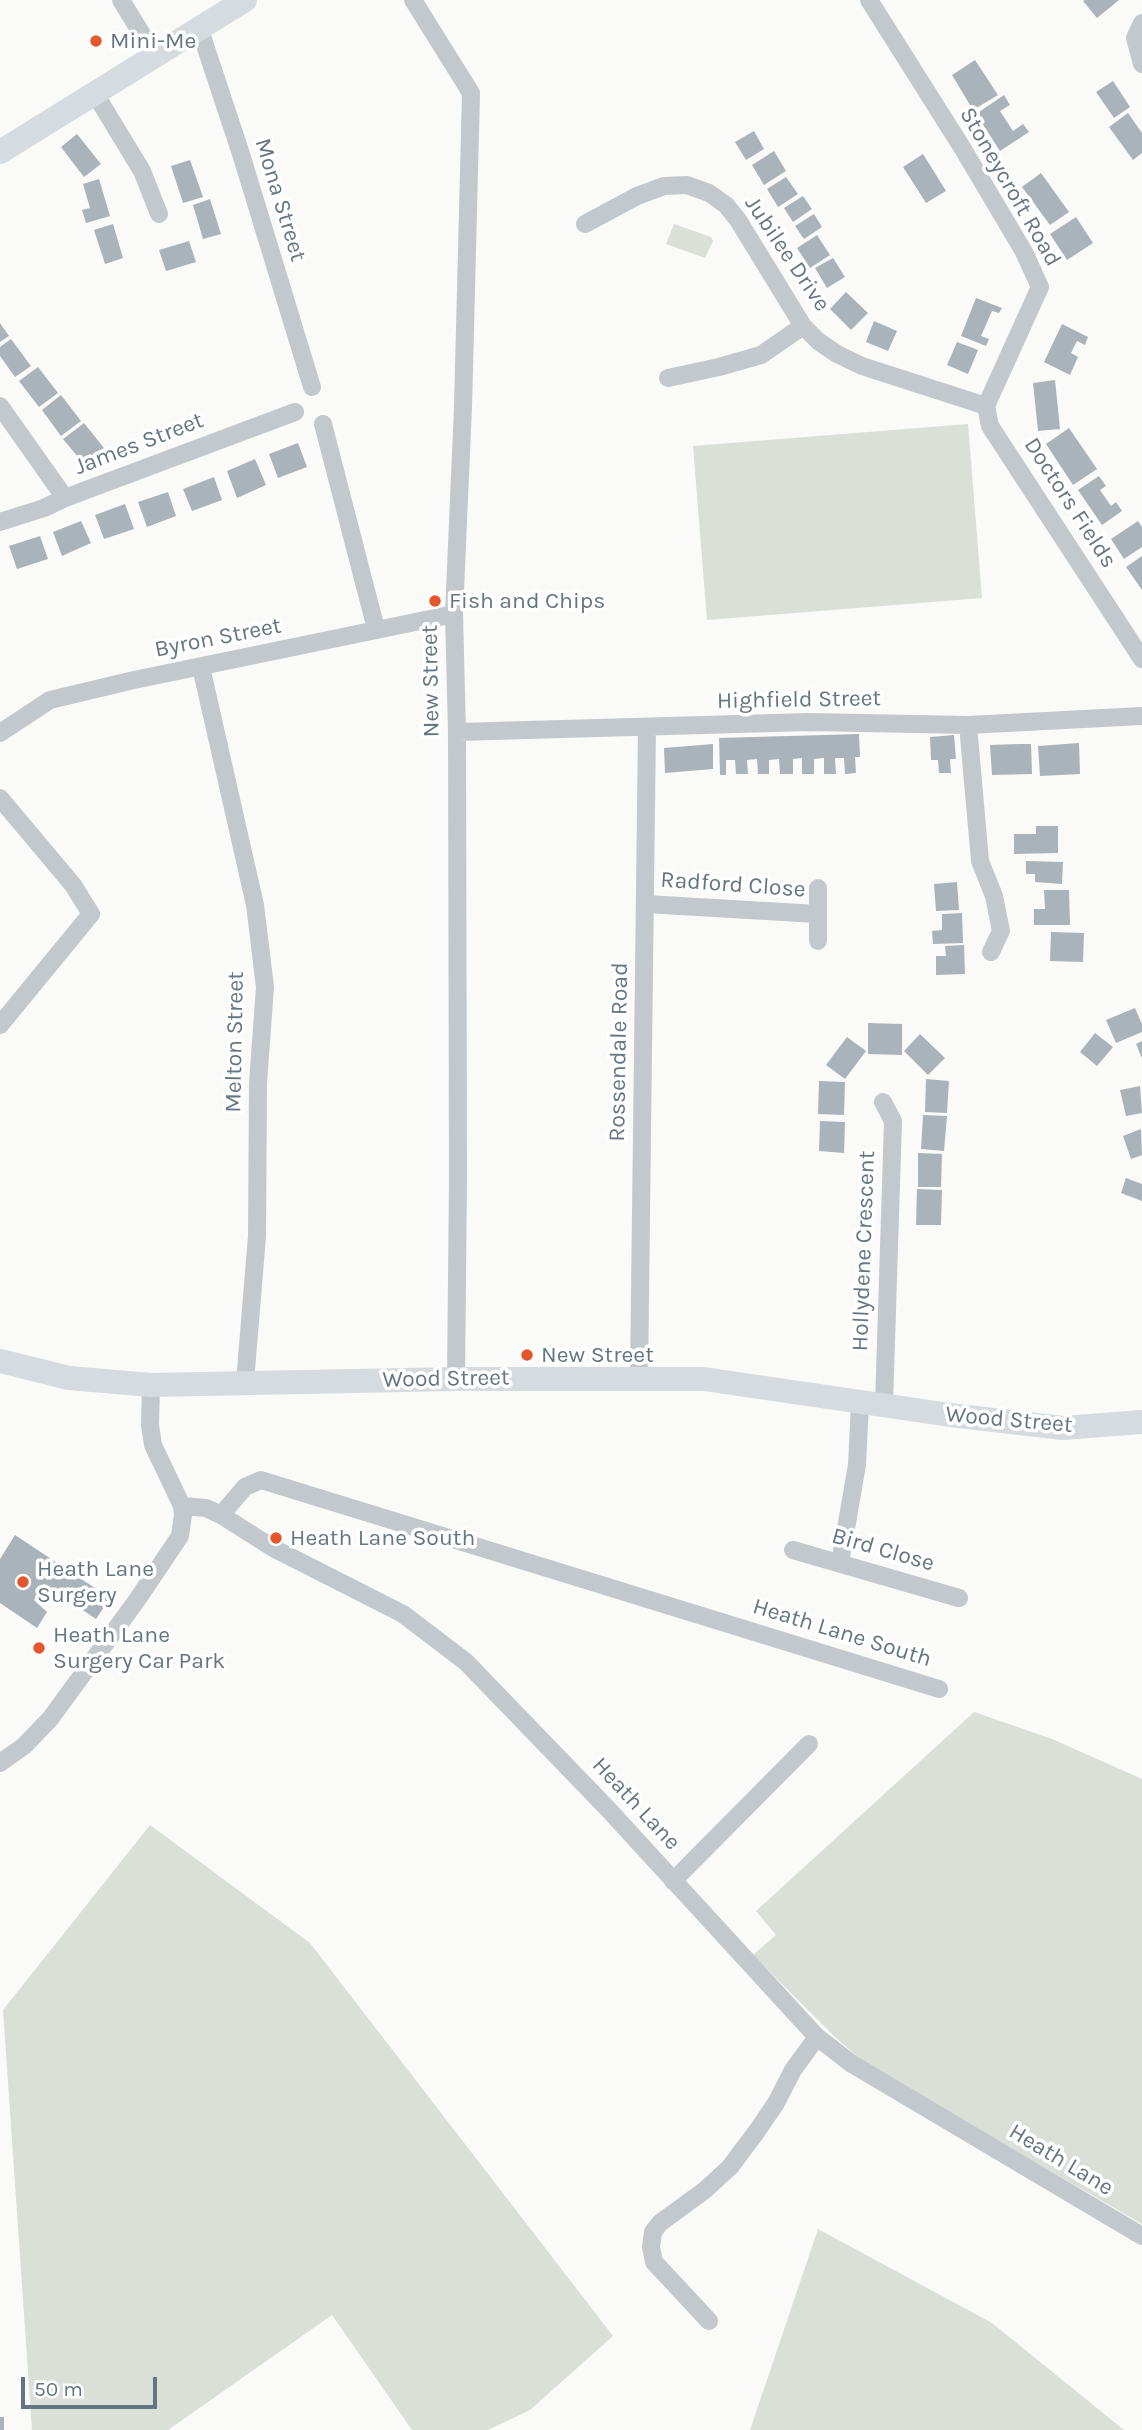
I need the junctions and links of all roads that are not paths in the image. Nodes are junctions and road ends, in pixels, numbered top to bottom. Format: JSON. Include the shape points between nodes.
{"nodes":[{"id":1,"x":121,"y":0,"type":"edge"},
{"id":2,"x":244,"y":0,"type":"edge"},
{"id":3,"x":413,"y":0,"type":"edge"},
{"id":4,"x":869,"y":0,"type":"edge"},
{"id":5,"x":1142,"y":23,"type":"edge"},
{"id":6,"x":199,"y":27,"type":"junction"},
{"id":7,"x":154,"y":54,"type":"junction"},
{"id":8,"x":1142,"y":64,"type":"edge"},
{"id":9,"x":94,"y":92,"type":"junction"},
{"id":10,"x":0,"y":152,"type":"edge"},
{"id":11,"x":159,"y":214,"type":"dead end"},
{"id":12,"x":585,"y":224,"type":"dead end"},
{"id":13,"x":803,"y":326,"type":"junction"},
{"id":14,"x":668,"y":378,"type":"dead end"},
{"id":15,"x":312,"y":387,"type":"dead end"},
{"id":16,"x":0,"y":406,"type":"edge"},
{"id":17,"x":986,"y":406,"type":"junction"},
{"id":18,"x":295,"y":412,"type":"dead end"},
{"id":19,"x":323,"y":424,"type":"dead end"},
{"id":20,"x":65,"y":498,"type":"junction"},
{"id":21,"x":0,"y":522,"type":"edge"},
{"id":22,"x":454,"y":614,"type":"junction"},
{"id":23,"x":376,"y":629,"type":"junction"},
{"id":24,"x":1142,"y":659,"type":"edge"},
{"id":25,"x":201,"y":667,"type":"junction"},
{"id":26,"x":1142,"y":716,"type":"edge"},
{"id":27,"x":968,"y":725,"type":"junction"},
{"id":28,"x":647,"y":727,"type":"junction"},
{"id":29,"x":457,"y":732,"type":"junction"},
{"id":30,"x":0,"y":733,"type":"edge"},
{"id":31,"x":0,"y":798,"type":"edge"},
{"id":32,"x":818,"y":888,"type":"dead end"},
{"id":33,"x":646,"y":904,"type":"junction"},
{"id":34,"x":817,"y":914,"type":"junction"},
{"id":35,"x":818,"y":941,"type":"dead end"},
{"id":36,"x":991,"y":951,"type":"dead end"},
{"id":37,"x":0,"y":1026,"type":"edge"},
{"id":38,"x":883,"y":1102,"type":"dead end"},
{"id":39,"x":0,"y":1361,"type":"edge"},
{"id":40,"x":639,"y":1377,"type":"junction"},
{"id":41,"x":456,"y":1379,"type":"junction"},
{"id":42,"x":245,"y":1382,"type":"junction"},
{"id":43,"x":151,"y":1385,"type":"junction"},
{"id":44,"x":872,"y":1404,"type":"junction"},
{"id":45,"x":1142,"y":1422,"type":"edge"},
{"id":46,"x":182,"y":1506,"type":"junction"},
{"id":47,"x":221,"y":1515,"type":"junction"},
{"id":48,"x":793,"y":1550,"type":"dead end"},
{"id":49,"x":840,"y":1563,"type":"junction"},
{"id":50,"x":959,"y":1598,"type":"dead end"},
{"id":51,"x":939,"y":1689,"type":"dead end"},
{"id":52,"x":809,"y":1744,"type":"dead end"},
{"id":53,"x":0,"y":1763,"type":"edge"},
{"id":54,"x":673,"y":1881,"type":"junction"},
{"id":55,"x":817,"y":2037,"type":"junction"},
{"id":56,"x":1142,"y":2236,"type":"edge"},
{"id":57,"x":709,"y":2321,"type":"dead end"}],
"edges":[{"from":1,"to":7,"type":"street"},
{"from":2,"to":6,"type":"street"},
{"from":3,"to":22,"type":"street","name":"New Street","via":[[471,93]]},
{"from":4,"to":17,"type":"street","name":"Stoneycroft Road","via":[[970,160],[1040,287]]},
{"from":5,"to":8,"type":"street","via":[[1135,38]]},
{"from":6,"to":7,"type":"street"},
{"from":6,"to":15,"type":"street","name":"Mona Street"},
{"from":7,"to":9,"type":"street"},
{"from":9,"to":10,"type":"street"},
{"from":9,"to":11,"type":"street","via":[[142,171]]},
{"from":12,"to":13,"type":"street","name":"Jubilee Drive","via":[[664,186],[687,185],[709,192],[738,220]]},
{"from":13,"to":14,"type":"street","via":[[761,355]]},
{"from":13,"to":17,"type":"street","name":"Jubilee Drive","via":[[828,348],[862,366]]},
{"from":16,"to":20,"type":"street"},
{"from":17,"to":24,"type":"street","name":"Doctors Fields","via":[[990,426]]},
{"from":18,"to":20,"type":"street","name":"James Street"},
{"from":19,"to":23,"type":"street"},
{"from":20,"to":21,"type":"street","name":"James Street"},
{"from":22,"to":23,"type":"street","name":"Byron Street"},
{"from":22,"to":29,"type":"street","name":"New Street"},
{"from":23,"to":25,"type":"street","name":"Byron Street"},
{"from":25,"to":30,"type":"street","name":"Byron Street","via":[[50,700]]},
{"from":25,"to":42,"type":"street","name":"Melton Street","via":[[255,905],[265,987],[258,1083],[257,1236]]},
{"from":26,"to":27,"type":"street","name":"Highfield Street"},
{"from":27,"to":28,"type":"street","name":"Highfield Street","via":[[809,722]]},
{"from":27,"to":36,"type":"street","via":[[980,861],[1001,931]]},
{"from":28,"to":29,"type":"street","name":"Highfield Street"},
{"from":28,"to":33,"type":"street","name":"Rossendale Road"},
{"from":29,"to":41,"type":"street","name":"New Street"},
{"from":31,"to":37,"type":"street","via":[[73,885],[91,914]]},
{"from":32,"to":34,"type":"street","name":"Radford Close"},
{"from":33,"to":34,"type":"street","name":"Radford Close"},
{"from":33,"to":40,"type":"street","name":"Rossendale Road"},
{"from":34,"to":35,"type":"street","name":"Radford Close"},
{"from":38,"to":44,"type":"street","name":"Hollydene Crescent","via":[[893,1121]]},
{"from":39,"to":43,"type":"street","name":"Wood Street","via":[[69,1378]]},
{"from":40,"to":41,"type":"street","name":"Wood Street"},
{"from":40,"to":44,"type":"street","name":"Wood Street","via":[[704,1379]]},
{"from":41,"to":42,"type":"street","name":"Wood Street"},
{"from":42,"to":43,"type":"street","name":"Wood Street"},
{"from":43,"to":46,"type":"street","via":[[153,1445]]},
{"from":44,"to":45,"type":"street","name":"Wood Street","via":[[1063,1428]]},
{"from":44,"to":49,"type":"street","name":"Hollydene Crescent"},
{"from":46,"to":47,"type":"street","name":"Heath Lane"},
{"from":46,"to":53,"type":"street","via":[[180,1536],[137,1600],[50,1719]]},
{"from":47,"to":51,"type":"street","name":"Heath Lane South","via":[[245,1487],[261,1480]]},
{"from":47,"to":54,"type":"street","name":"Heath Lane","via":[[273,1548],[403,1614],[466,1662]]},
{"from":48,"to":49,"type":"street","name":"Bird Close"},
{"from":49,"to":50,"type":"street","name":"Bird Close"},
{"from":52,"to":54,"type":"street"},
{"from":54,"to":55,"type":"street","name":"Heath Lane"},
{"from":55,"to":56,"type":"street","name":"Heath Lane","via":[[852,2064]]},
{"from":55,"to":57,"type":"street","via":[[730,2167],[653,2232],[654,2262]]}]}
